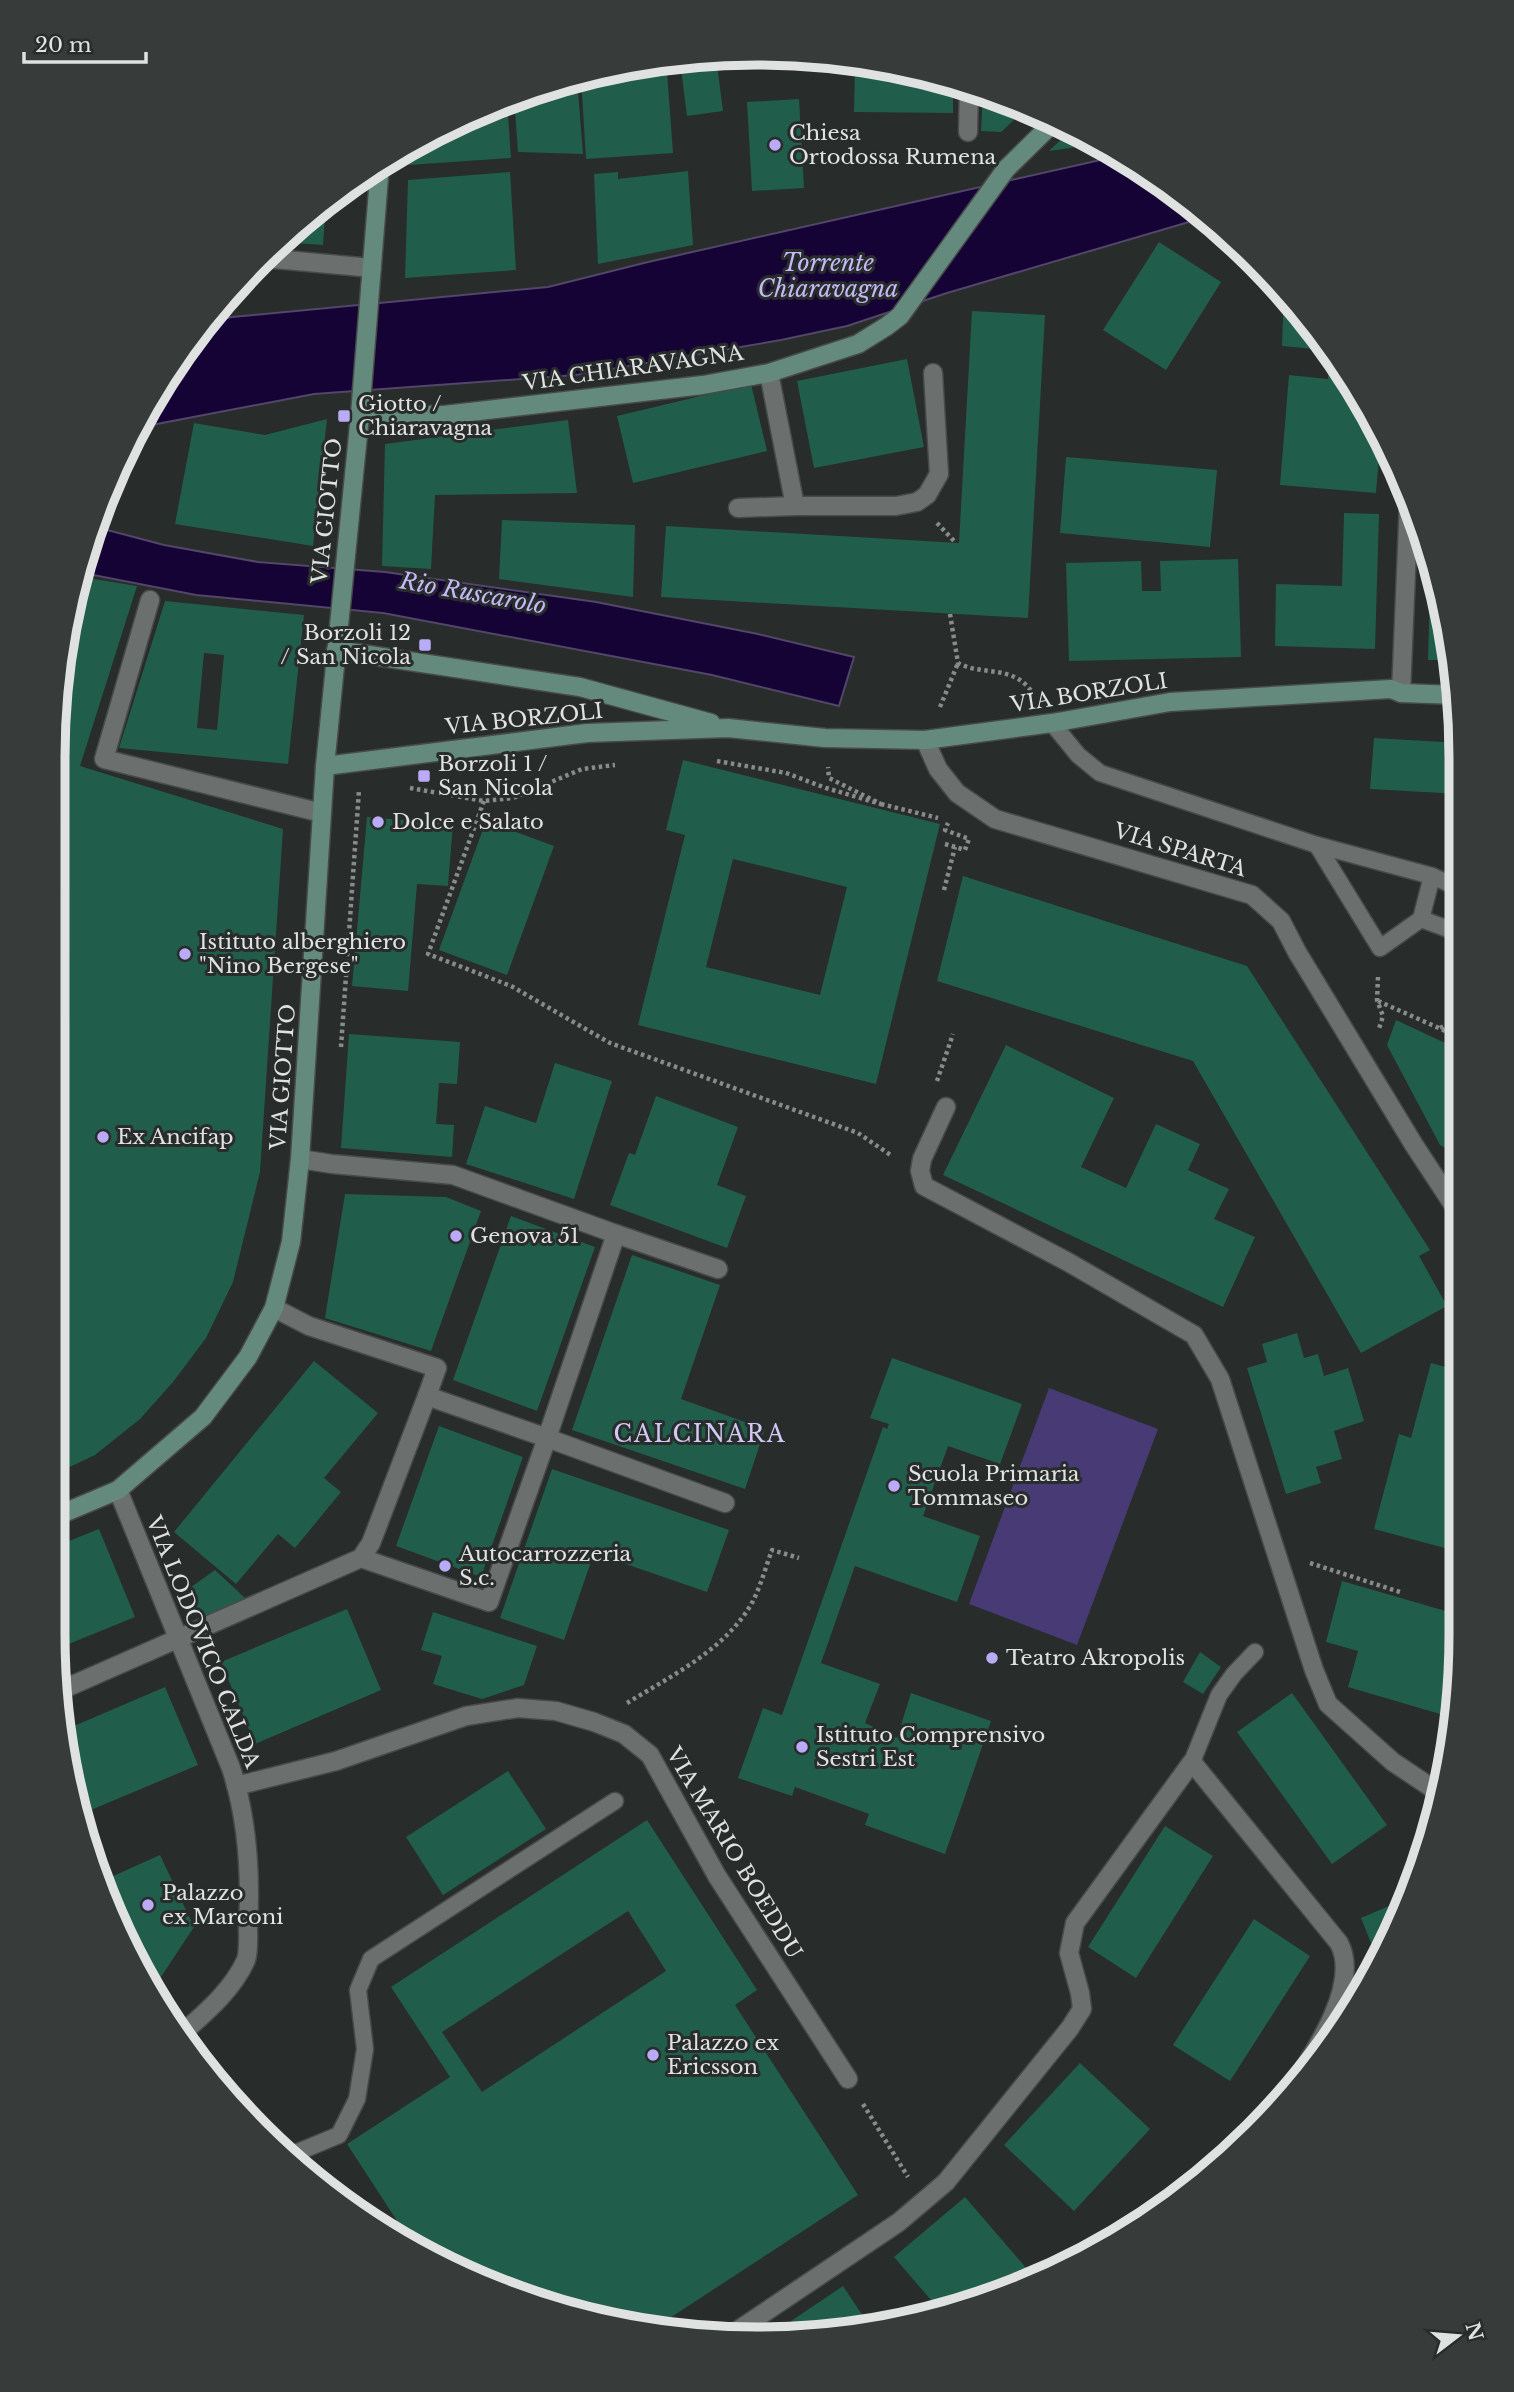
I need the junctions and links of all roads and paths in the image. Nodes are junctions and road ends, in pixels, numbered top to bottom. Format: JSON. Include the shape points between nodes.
{"nodes":[{"id":1,"x":969,"y":98,"type":"edge"},
{"id":2,"x":1047,"y":129,"type":"edge"},
{"id":3,"x":968,"y":132,"type":"dead end"},
{"id":4,"x":379,"y":177,"type":"edge"},
{"id":5,"x":277,"y":259,"type":"edge"},
{"id":6,"x":372,"y":268,"type":"junction"},
{"id":7,"x":769,"y":373,"type":"junction"},
{"id":8,"x":933,"y":373,"type":"dead end"},
{"id":9,"x":360,"y":410,"type":"junction"},
{"id":10,"x":795,"y":506,"type":"junction"},
{"id":11,"x":738,"y":508,"type":"dead end"},
{"id":12,"x":1408,"y":521,"type":"edge"},
{"id":13,"x":150,"y":600,"type":"dead end"},
{"id":14,"x":950,"y":614,"type":"dead end"},
{"id":15,"x":336,"y":650,"type":"junction"},
{"id":16,"x":958,"y":663,"type":"junction"},
{"id":17,"x":1401,"y":693,"type":"junction"},
{"id":18,"x":1446,"y":695,"type":"edge"},
{"id":19,"x":1052,"y":723,"type":"junction"},
{"id":20,"x":728,"y":728,"type":"junction"},
{"id":21,"x":825,"y":738,"type":"junction"},
{"id":22,"x":925,"y":740,"type":"junction"},
{"id":23,"x":712,"y":760,"type":"dead end"},
{"id":24,"x":621,"y":764,"type":"dead end"},
{"id":25,"x":325,"y":766,"type":"junction"},
{"id":26,"x":360,"y":780,"type":"dead end"},
{"id":27,"x":406,"y":787,"type":"dead end"},
{"id":28,"x":484,"y":801,"type":"junction"},
{"id":29,"x":322,"y":813,"type":"junction"},
{"id":30,"x":948,"y":822,"type":"dead end"},
{"id":31,"x":945,"y":844,"type":"dead end"},
{"id":32,"x":1317,"y":845,"type":"junction"},
{"id":33,"x":955,"y":847,"type":"junction"},
{"id":34,"x":1433,"y":876,"type":"junction"},
{"id":35,"x":1449,"y":883,"type":"edge"},
{"id":36,"x":944,"y":890,"type":"dead end"},
{"id":37,"x":1421,"y":919,"type":"junction"},
{"id":38,"x":1449,"y":929,"type":"edge"},
{"id":39,"x":1380,"y":948,"type":"junction"},
{"id":40,"x":1377,"y":1000,"type":"junction"},
{"id":41,"x":1383,"y":1016,"type":"dead end"},
{"id":42,"x":1449,"y":1023,"type":"edge"},
{"id":43,"x":1440,"y":1028,"type":"junction"},
{"id":44,"x":1449,"y":1032,"type":"edge"},
{"id":45,"x":340,"y":1049,"type":"dead end"},
{"id":46,"x":946,"y":1107,"type":"dead end"},
{"id":47,"x":300,"y":1159,"type":"junction"},
{"id":48,"x":924,"y":1186,"type":"junction"},
{"id":49,"x":1449,"y":1198,"type":"edge"},
{"id":50,"x":616,"y":1234,"type":"junction"},
{"id":51,"x":718,"y":1269,"type":"dead end"},
{"id":52,"x":274,"y":1308,"type":"junction"},
{"id":53,"x":427,"y":1396,"type":"junction"},
{"id":54,"x":547,"y":1438,"type":"junction"},
{"id":55,"x":118,"y":1490,"type":"junction"},
{"id":56,"x":725,"y":1503,"type":"dead end"},
{"id":57,"x":65,"y":1512,"type":"edge"},
{"id":58,"x":361,"y":1558,"type":"junction"},
{"id":59,"x":799,"y":1558,"type":"dead end"},
{"id":60,"x":1299,"y":1559,"type":"dead end"},
{"id":61,"x":1403,"y":1592,"type":"dead end"},
{"id":62,"x":179,"y":1638,"type":"junction"},
{"id":63,"x":1255,"y":1652,"type":"dead end"},
{"id":64,"x":67,"y":1688,"type":"edge"},
{"id":65,"x":594,"y":1722,"type":"junction"},
{"id":66,"x":1192,"y":1762,"type":"junction"},
{"id":67,"x":236,"y":1786,"type":"junction"},
{"id":68,"x":1432,"y":1788,"type":"edge"},
{"id":69,"x":615,"y":1801,"type":"dead end"},
{"id":70,"x":187,"y":2029,"type":"edge"},
{"id":71,"x":1323,"y":2033,"type":"edge"},
{"id":72,"x":848,"y":2079,"type":"joint"},
{"id":73,"x":298,"y":2152,"type":"edge"},
{"id":74,"x":923,"y":2201,"type":"junction"},
{"id":75,"x":743,"y":2327,"type":"edge"}],
"edges":[{"from":1,"to":3,"type":"street"},
{"from":2,"to":7,"type":"main road","name":"VIA CHIARAVAGNA","via":[[1006,169],[900,316],[858,344]]},
{"from":4,"to":6,"type":"main road","name":"VIA GIOTTO"},
{"from":5,"to":6,"type":"street"},
{"from":6,"to":9,"type":"main road","name":"VIA GIOTTO"},
{"from":7,"to":9,"type":"main road","name":"VIA CHIARAVAGNA","via":[[444,415]]},
{"from":7,"to":10,"type":"street"},
{"from":8,"to":10,"type":"street","via":[[939,474],[927,495],[896,506]]},
{"from":9,"to":15,"type":"main road","name":"VIA GIOTTO"},
{"from":10,"to":11,"type":"street"},
{"from":12,"to":17,"type":"street"},
{"from":13,"to":29,"type":"street","via":[[104,759]]},
{"from":14,"to":16,"type":"path"},
{"from":15,"to":20,"type":"main road","name":"VIA BORZOLI","via":[[580,687]]},
{"from":15,"to":25,"type":"main road","name":"VIA GIOTTO"},
{"from":16,"to":19,"type":"path","via":[[1002,671],[1017,679],[1030,688]]},
{"from":16,"to":22,"type":"path"},
{"from":17,"to":18,"type":"main road","name":"VIA BORZOLI"},
{"from":17,"to":19,"type":"main road","name":"VIA BORZOLI","via":[[1391,689],[1170,702]]},
{"from":19,"to":22,"type":"main road","name":"VIA BORZOLI"},
{"from":19,"to":32,"type":"lane","via":[[1100,773]]},
{"from":20,"to":21,"type":"main road","name":"VIA BORZOLI"},
{"from":20,"to":25,"type":"main road","name":"VIA BORZOLI","via":[[587,733]]},
{"from":21,"to":22,"type":"main road","name":"VIA BORZOLI"},
{"from":21,"to":23,"type":"path","via":[[829,778],[881,804],[786,773]]},
{"from":22,"to":49,"type":"street","name":"VIA SPARTA","via":[[938,769],[957,793],[995,819],[1252,895],[1272,912]]},
{"from":24,"to":28,"type":"path","via":[[582,769],[513,798]]},
{"from":25,"to":29,"type":"main road","name":"VIA GIOTTO"},
{"from":26,"to":45,"type":"path"},
{"from":27,"to":28,"type":"path"},
{"from":28,"to":48,"type":"path","via":[[428,954],[511,986],[611,1043],[859,1133],[897,1159]]},
{"from":29,"to":47,"type":"main road","name":"VIA GIOTTO"},
{"from":30,"to":33,"type":"path","via":[[946,830],[969,839],[965,850]]},
{"from":31,"to":33,"type":"path"},
{"from":32,"to":34,"type":"lane"},
{"from":32,"to":39,"type":"lane"},
{"from":33,"to":36,"type":"path"},
{"from":34,"to":35,"type":"lane"},
{"from":34,"to":37,"type":"lane"},
{"from":37,"to":38,"type":"lane"},
{"from":37,"to":39,"type":"lane"},
{"from":39,"to":40,"type":"path"},
{"from":40,"to":41,"type":"path"},
{"from":40,"to":43,"type":"path"},
{"from":42,"to":43,"type":"path"},
{"from":43,"to":44,"type":"path"},
{"from":46,"to":48,"type":"street","via":[[922,1159]]},
{"from":47,"to":50,"type":"street","via":[[453,1175]]},
{"from":47,"to":52,"type":"main road","name":"VIA GIOTTO","via":[[292,1242]]},
{"from":48,"to":68,"type":"street","via":[[1194,1335],[1220,1379],[1328,1704],[1393,1762]]},
{"from":50,"to":51,"type":"street"},
{"from":50,"to":54,"type":"street"},
{"from":52,"to":53,"type":"street","via":[[309,1326],[437,1368]]},
{"from":52,"to":55,"type":"main road","name":"VIA GIOTTO","via":[[248,1357],[203,1417]]},
{"from":53,"to":54,"type":"street"},
{"from":53,"to":58,"type":"street","via":[[371,1543]]},
{"from":54,"to":56,"type":"street"},
{"from":54,"to":58,"type":"street","via":[[489,1602]]},
{"from":55,"to":57,"type":"main road","name":"VIA GIOTTO"},
{"from":55,"to":62,"type":"street","name":"VIA LODOVICO CALDA"},
{"from":58,"to":62,"type":"street"},
{"from":59,"to":65,"type":"path","via":[[772,1550],[753,1601],[727,1636],[677,1673]]},
{"from":60,"to":61,"type":"path"},
{"from":62,"to":64,"type":"street"},
{"from":62,"to":67,"type":"street","name":"VIA LODOVICO CALDA"},
{"from":63,"to":66,"type":"lane","via":[[1219,1695]]},
{"from":65,"to":67,"type":"street","name":"VIA MARIO BOEDDU","via":[[556,1711],[518,1708],[466,1716],[336,1760]]},
{"from":65,"to":72,"type":"street","name":"VIA MARIO BOEDDU","via":[[624,1734],[650,1755],[718,1876]]},
{"from":66,"to":71,"type":"street","via":[[1346,1955],[1338,2000]]},
{"from":66,"to":74,"type":"street","via":[[1075,1923],[1069,1953],[1082,2009],[946,2182]]},
{"from":67,"to":70,"type":"street","name":"VIA LODOVICO CALDA","via":[[249,1854],[247,1958],[218,2002]]},
{"from":69,"to":73,"type":"lane","via":[[372,1959],[358,1990],[365,2049],[357,2099],[339,2135]]},
{"from":72,"to":74,"type":"path"},
{"from":74,"to":75,"type":"street"}]}
